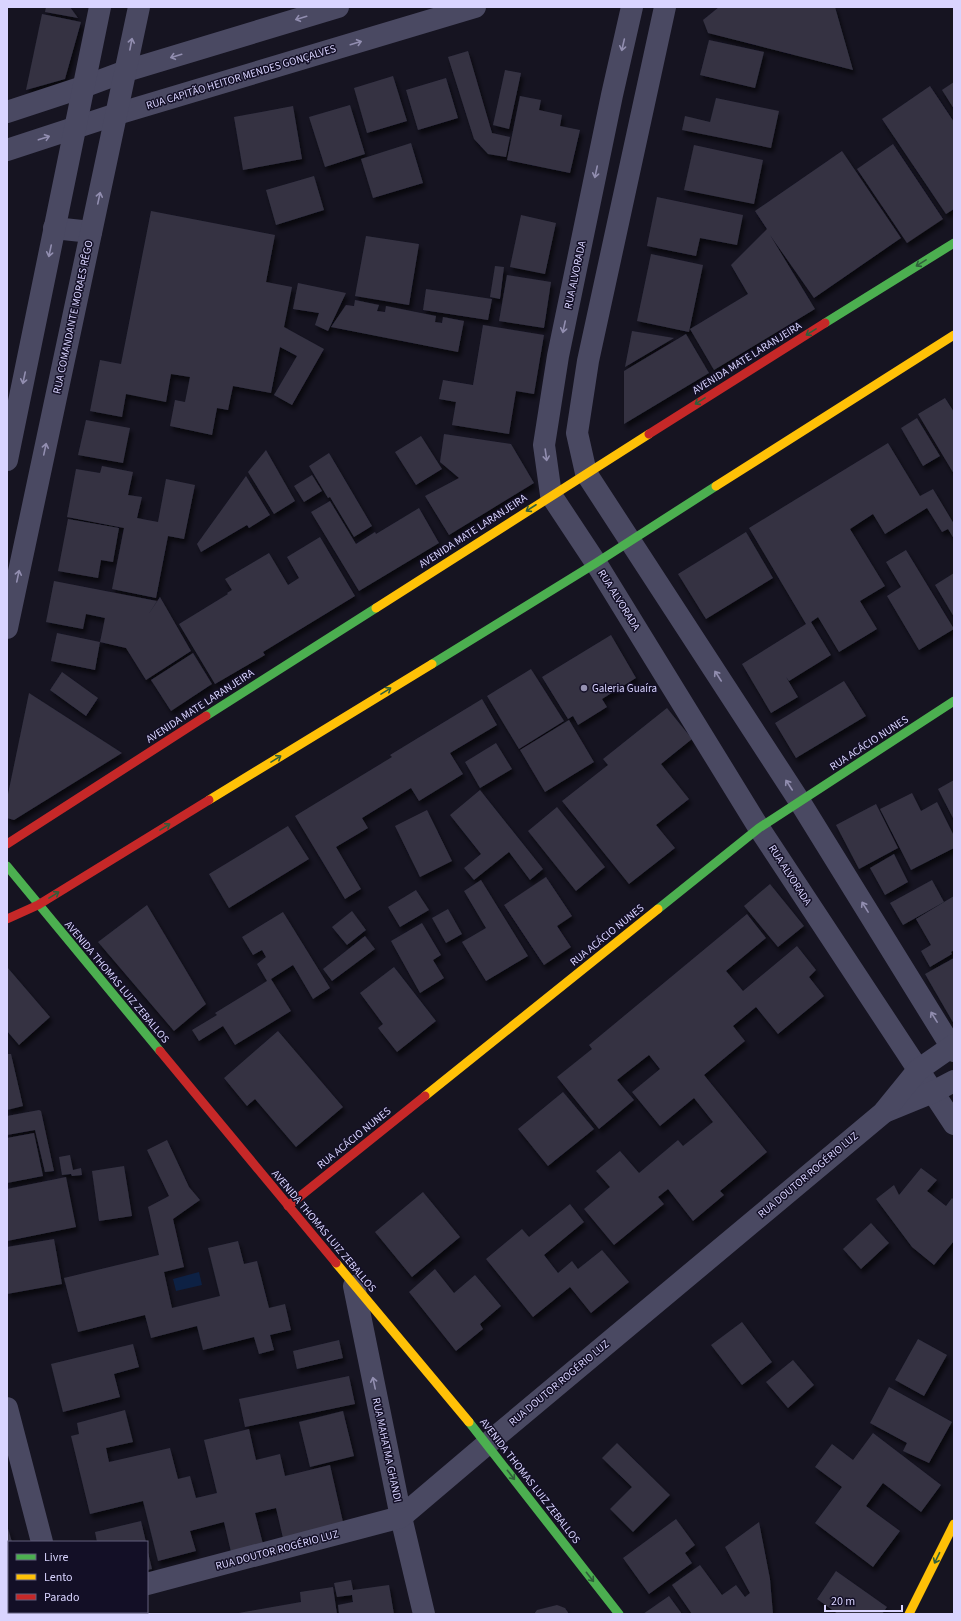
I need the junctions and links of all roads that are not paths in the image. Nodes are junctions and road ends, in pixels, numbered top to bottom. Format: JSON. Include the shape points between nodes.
{"nodes":[{"id":1,"x":100,"y":7,"type":"edge"},
{"id":2,"x":139,"y":7,"type":"edge"},
{"id":3,"x":338,"y":7,"type":"edge"},
{"id":4,"x":475,"y":7,"type":"edge"},
{"id":5,"x":632,"y":7,"type":"edge"},
{"id":6,"x":665,"y":7,"type":"edge"},
{"id":7,"x":126,"y":70,"type":"junction"},
{"id":8,"x":83,"y":87,"type":"junction"},
{"id":9,"x":612,"y":95,"type":"junction"},
{"id":10,"x":644,"y":98,"type":"junction"},
{"id":11,"x":7,"y":112,"type":"edge"},
{"id":12,"x":117,"y":114,"type":"junction"},
{"id":13,"x":74,"y":128,"type":"junction"},
{"id":14,"x":7,"y":150,"type":"edge"},
{"id":15,"x":54,"y":228,"type":"junction"},
{"id":16,"x":91,"y":232,"type":"junction"},
{"id":17,"x":954,"y":243,"type":"edge"},
{"id":18,"x":954,"y":335,"type":"edge"},
{"id":19,"x":558,"y":356,"type":"junction"},
{"id":20,"x":588,"y":360,"type":"junction"},
{"id":21,"x":7,"y":460,"type":"edge"},
{"id":22,"x":586,"y":473,"type":"junction"},
{"id":23,"x":551,"y":495,"type":"junction"},
{"id":24,"x":630,"y":541,"type":"junction"},
{"id":25,"x":596,"y":563,"type":"junction"},
{"id":26,"x":7,"y":628,"type":"edge"},
{"id":27,"x":954,"y":701,"type":"edge"},
{"id":28,"x":800,"y":802,"type":"junction"},
{"id":29,"x":759,"y":828,"type":"junction"},
{"id":30,"x":7,"y":844,"type":"edge"},
{"id":31,"x":7,"y":866,"type":"edge"},
{"id":32,"x":38,"y":905,"type":"junction"},
{"id":33,"x":7,"y":920,"type":"edge"},
{"id":34,"x":953,"y":1047,"type":"edge"},
{"id":35,"x":918,"y":1070,"type":"junction"},
{"id":36,"x":954,"y":1081,"type":"edge"},
{"id":37,"x":933,"y":1092,"type":"junction"},
{"id":38,"x":883,"y":1113,"type":"junction"},
{"id":39,"x":954,"y":1124,"type":"edge"},
{"id":40,"x":288,"y":1206,"type":"junction"},
{"id":41,"x":354,"y":1286,"type":"junction"},
{"id":42,"x":7,"y":1408,"type":"edge"},
{"id":43,"x":486,"y":1444,"type":"junction"},
{"id":44,"x":401,"y":1517,"type":"junction"},
{"id":45,"x":954,"y":1524,"type":"edge"},
{"id":46,"x":42,"y":1541,"type":"edge"},
{"id":47,"x":148,"y":1584,"type":"edge"},
{"id":48,"x":424,"y":1614,"type":"edge"},
{"id":49,"x":619,"y":1614,"type":"edge"},
{"id":50,"x":909,"y":1614,"type":"edge"}],
"edges":[{"from":1,"to":8,"type":"street"},
{"from":7,"to":2,"type":"street","name":"RUA COMANDANTE MORAES RÊGO","one_way":true},
{"from":3,"to":7,"type":"street","one_way":true},
{"from":12,"to":4,"type":"street","name":"RUA CAPITÃO HEITOR MENDES GONÇALVES","one_way":true},
{"from":5,"to":9,"type":"street","name":"RUA ALVORADA","one_way":true},
{"from":6,"to":10,"type":"street"},
{"from":7,"to":8,"type":"street"},
{"from":7,"to":12,"type":"street","name":"RUA COMANDANTE MORAES RÊGO"},
{"from":8,"to":11,"type":"street"},
{"from":8,"to":13,"type":"street"},
{"from":9,"to":10,"type":"street"},
{"from":9,"to":19,"type":"street","name":"RUA ALVORADA","one_way":true},
{"from":10,"to":20,"type":"street"},
{"from":12,"to":13,"type":"street","name":"RUA CAPITÃO HEITOR MENDES GONÇALVES"},
{"from":16,"to":12,"type":"street","name":"RUA COMANDANTE MORAES RÊGO","one_way":true},
{"from":14,"to":13,"type":"street","name":"RUA CAPITÃO HEITOR MENDES GONÇALVES","one_way":true},
{"from":13,"to":15,"type":"street"},
{"from":15,"to":16,"type":"street"},
{"from":15,"to":21,"type":"street","one_way":true},
{"from":26,"to":16,"type":"street","name":"RUA COMANDANTE MORAES RÊGO","one_way":true},
{"from":17,"to":22,"type":"main road","name":"AVENIDA MATE LARANJEIRA","one_way":true},
{"from":18,"to":24,"type":"main road"},
{"from":19,"to":20,"type":"street"},
{"from":19,"to":23,"type":"street","name":"RUA ALVORADA","one_way":true,"via":[[544,445]]},
{"from":20,"to":22,"type":"street","via":[[577,433]]},
{"from":22,"to":23,"type":"main road","name":"AVENIDA MATE LARANJEIRA"},
{"from":22,"to":24,"type":"street"},
{"from":23,"to":25,"type":"street","name":"RUA ALVORADA"},
{"from":23,"to":30,"type":"main road","name":"AVENIDA MATE LARANJEIRA","one_way":true},
{"from":24,"to":25,"type":"main road"},
{"from":28,"to":24,"type":"street","one_way":true},
{"from":25,"to":29,"type":"street","name":"RUA ALVORADA"},
{"from":32,"to":25,"type":"main road","one_way":true},
{"from":27,"to":28,"type":"main road","name":"RUA ACÁCIO NUNES"},
{"from":28,"to":29,"type":"main road","name":"RUA ACÁCIO NUNES"},
{"from":34,"to":28,"type":"street","one_way":true},
{"from":29,"to":35,"type":"street","name":"RUA ALVORADA"},
{"from":29,"to":40,"type":"main road","name":"RUA ACÁCIO NUNES"},
{"from":31,"to":32,"type":"main road","name":"AVENIDA THOMAS LUIZ ZEBALLOS"},
{"from":32,"to":33,"type":"main road"},
{"from":32,"to":40,"type":"main road","name":"AVENIDA THOMAS LUIZ ZEBALLOS"},
{"from":34,"to":35,"type":"street","name":"RUA DOUTOR ROGÉRIO LUZ"},
{"from":35,"to":37,"type":"street","name":"RUA ALVORADA"},
{"from":35,"to":38,"type":"street","name":"RUA DOUTOR ROGÉRIO LUZ"},
{"from":36,"to":37,"type":"street","name":"RUA DOUTOR ROGÉRIO LUZ"},
{"from":37,"to":38,"type":"street","name":"RUA DOUTOR ROGÉRIO LUZ"},
{"from":37,"to":39,"type":"street","name":"RUA ALVORADA"},
{"from":38,"to":43,"type":"street","name":"RUA DOUTOR ROGÉRIO LUZ"},
{"from":40,"to":41,"type":"main road","name":"AVENIDA THOMAS LUIZ ZEBALLOS"},
{"from":41,"to":43,"type":"main road","name":"AVENIDA THOMAS LUIZ ZEBALLOS"},
{"from":44,"to":41,"type":"street","name":"RUA MAHATMA GHANDI","one_way":true},
{"from":42,"to":46,"type":"street"},
{"from":43,"to":44,"type":"street","name":"RUA DOUTOR ROGÉRIO LUZ"},
{"from":43,"to":49,"type":"main road","name":"AVENIDA THOMAS LUIZ ZEBALLOS","one_way":true},
{"from":44,"to":47,"type":"street","name":"RUA DOUTOR ROGÉRIO LUZ"},
{"from":44,"to":48,"type":"street","name":"RUA MAHATMA GHANDI"},
{"from":45,"to":50,"type":"main road","one_way":true}]}
